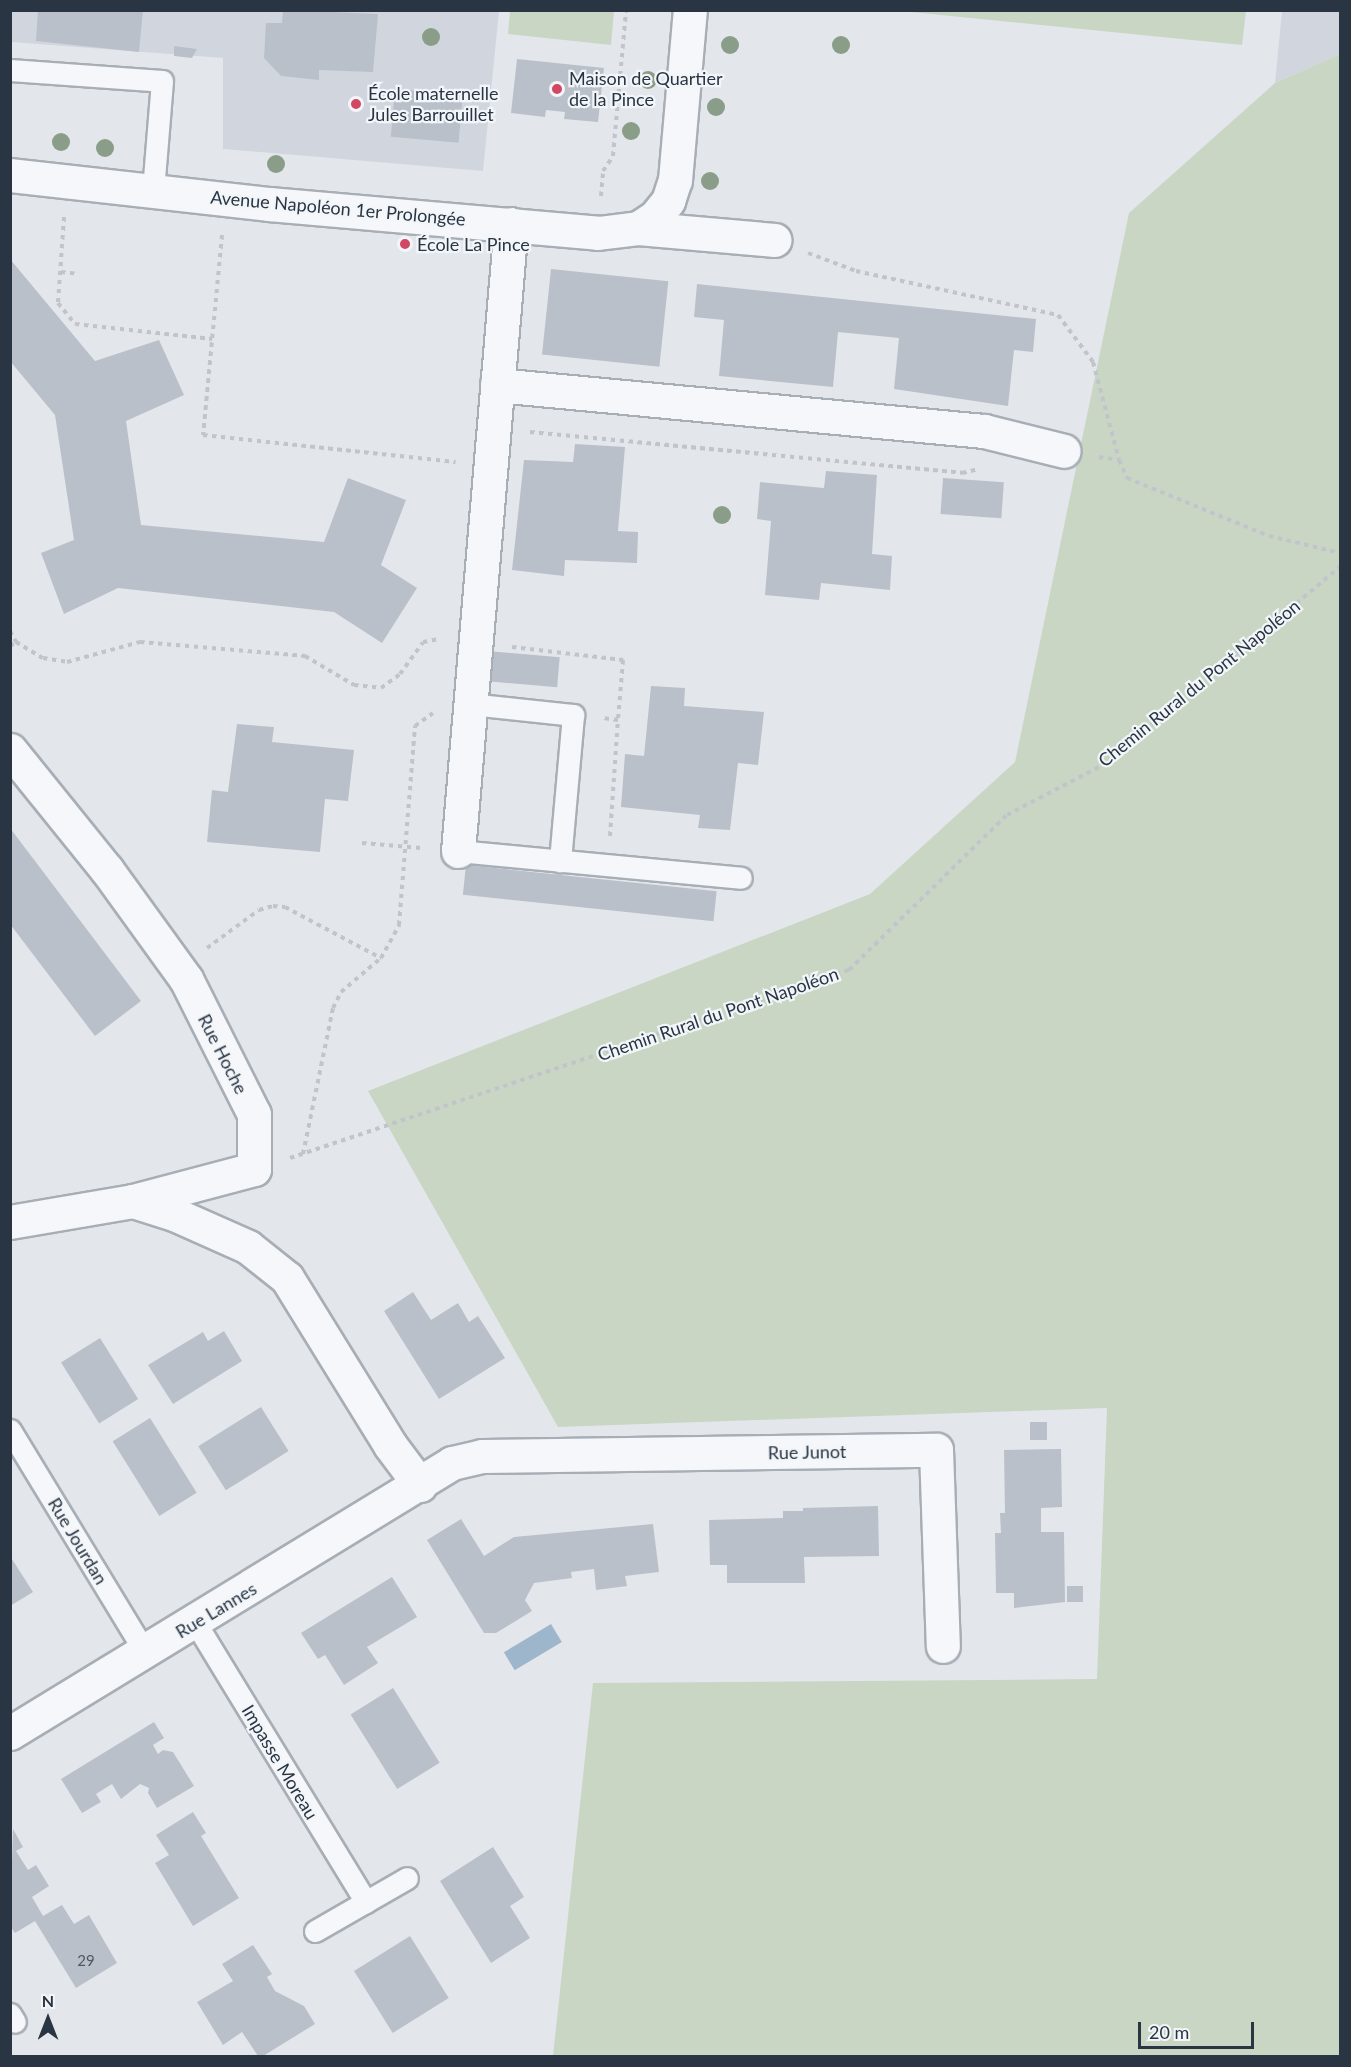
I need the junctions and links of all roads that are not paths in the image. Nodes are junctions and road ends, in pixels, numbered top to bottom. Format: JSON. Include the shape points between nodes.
{"nodes":[{"id":1,"x":690,"y":10,"type":"edge"},
{"id":2,"x":10,"y":70,"type":"edge"},
{"id":3,"x":10,"y":175,"type":"edge"},
{"id":4,"x":153,"y":190,"type":"junction"},
{"id":5,"x":511,"y":224,"type":"junction"},
{"id":6,"x":638,"y":228,"type":"junction"},
{"id":7,"x":774,"y":240,"type":"road end"},
{"id":8,"x":497,"y":385,"type":"junction"},
{"id":9,"x":1064,"y":451,"type":"dead end"},
{"id":10,"x":470,"y":704,"type":"junction"},
{"id":11,"x":10,"y":750,"type":"edge"},
{"id":12,"x":458,"y":851,"type":"joint"},
{"id":13,"x":560,"y":861,"type":"junction"},
{"id":14,"x":741,"y":878,"type":"dead end"},
{"id":15,"x":133,"y":1201,"type":"junction"},
{"id":16,"x":10,"y":1222,"type":"edge"},
{"id":17,"x":10,"y":1430,"type":"edge"},
{"id":18,"x":482,"y":1456,"type":"joint"},
{"id":19,"x":420,"y":1485,"type":"junction"},
{"id":20,"x":195,"y":1622,"type":"junction"},
{"id":21,"x":943,"y":1646,"type":"dead end"},
{"id":22,"x":145,"y":1652,"type":"junction"},
{"id":23,"x":10,"y":1733,"type":"edge"},
{"id":24,"x":407,"y":1878,"type":"dead end"},
{"id":25,"x":366,"y":1902,"type":"junction"},
{"id":26,"x":315,"y":1930,"type":"dead end"}],
"edges":[{"from":1,"to":6,"type":"street","via":[[675,180],[662,209]]},
{"from":2,"to":4,"type":"lane","via":[[162,81]]},
{"from":3,"to":4,"type":"street","name":"Avenue Napoléon 1er Prolongée"},
{"from":4,"to":5,"type":"street","name":"Avenue Napoléon 1er Prolongée"},
{"from":5,"to":6,"type":"street","name":"Avenue Napoléon 1er Prolongée","via":[[598,233]]},
{"from":5,"to":8,"type":"street"},
{"from":6,"to":7,"type":"street","name":"Avenue Napoléon 1er Prolongée"},
{"from":8,"to":9,"type":"street","via":[[984,431]]},
{"from":8,"to":10,"type":"street"},
{"from":10,"to":12,"type":"street"},
{"from":10,"to":13,"type":"lane","via":[[573,715]]},
{"from":11,"to":15,"type":"street","name":"Rue Hoche","via":[[179,969],[254,1114],[254,1168]]},
{"from":12,"to":13,"type":"lane"},
{"from":13,"to":14,"type":"lane"},
{"from":15,"to":16,"type":"street"},
{"from":15,"to":19,"type":"street","via":[[174,1214],[248,1247],[288,1278],[390,1445]]},
{"from":17,"to":22,"type":"lane","name":"Rue Jourdan"},
{"from":18,"to":19,"type":"street","name":"Rue Lannes","via":[[452,1463]]},
{"from":18,"to":21,"type":"street","name":"Rue Junot","via":[[936,1450]]},
{"from":19,"to":20,"type":"street","name":"Rue Lannes"},
{"from":20,"to":22,"type":"street","name":"Rue Lannes"},
{"from":20,"to":25,"type":"lane","name":"Impasse Moreau"},
{"from":22,"to":23,"type":"street","name":"Rue Lannes"},
{"from":24,"to":25,"type":"lane"},
{"from":25,"to":26,"type":"lane"}]}
